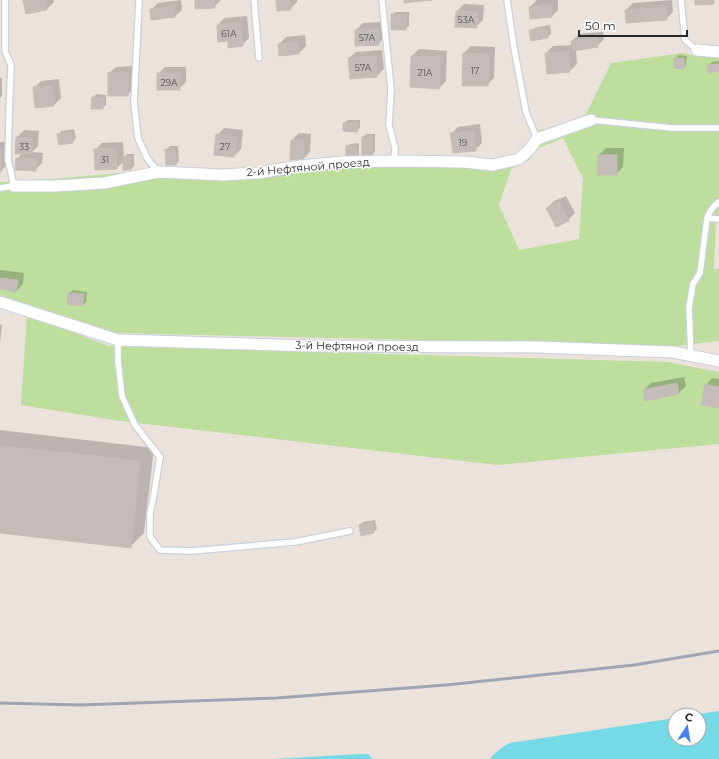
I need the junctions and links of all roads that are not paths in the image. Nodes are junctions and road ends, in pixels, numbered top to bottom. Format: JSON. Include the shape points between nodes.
{"nodes":[{"id":1,"x":5,"y":0,"type":"edge"},
{"id":2,"x":139,"y":0,"type":"edge"},
{"id":3,"x":254,"y":0,"type":"edge"},
{"id":4,"x":382,"y":0,"type":"edge"},
{"id":5,"x":507,"y":0,"type":"edge"},
{"id":6,"x":681,"y":0,"type":"edge"},
{"id":7,"x":697,"y":50,"type":"joint"},
{"id":8,"x":719,"y":52,"type":"edge"},
{"id":9,"x":259,"y":58,"type":"dead end"},
{"id":10,"x":591,"y":120,"type":"joint"},
{"id":11,"x":719,"y":128,"type":"edge"},
{"id":12,"x":537,"y":139,"type":"junction"},
{"id":13,"x":394,"y":160,"type":"junction"},
{"id":14,"x":158,"y":172,"type":"junction"},
{"id":15,"x":14,"y":186,"type":"junction"},
{"id":16,"x":0,"y":188,"type":"edge"},
{"id":17,"x":719,"y":202,"type":"edge"},
{"id":18,"x":707,"y":218,"type":"junction"},
{"id":19,"x":719,"y":219,"type":"edge"},
{"id":20,"x":0,"y":302,"type":"edge"},
{"id":21,"x":118,"y":340,"type":"junction"},
{"id":22,"x":691,"y":355,"type":"junction"},
{"id":23,"x":719,"y":361,"type":"edge"},
{"id":24,"x":350,"y":531,"type":"dead end"}],
"edges":[{"from":1,"to":15,"type":"lane","via":[[5,51],[11,65],[8,160]]},
{"from":2,"to":14,"type":"lane","via":[[134,102],[138,138],[147,158]]},
{"from":3,"to":9,"type":"lane"},
{"from":4,"to":13,"type":"lane","via":[[391,89],[389,125],[395,148]]},
{"from":5,"to":12,"type":"lane","via":[[526,112]]},
{"from":6,"to":7,"type":"lane","via":[[685,40]]},
{"from":7,"to":8,"type":"street"},
{"from":10,"to":11,"type":"lane","via":[[673,128]]},
{"from":10,"to":12,"type":"street"},
{"from":12,"to":13,"type":"street","name":"2-й Нефтяной проезд","via":[[519,159],[493,165]]},
{"from":13,"to":14,"type":"street","name":"2-й Нефтяной проезд","via":[[343,162],[223,175]]},
{"from":14,"to":15,"type":"street","name":"2-й Нефтяной проезд","via":[[104,183]]},
{"from":15,"to":16,"type":"lane"},
{"from":17,"to":18,"type":"lane","via":[[709,211]]},
{"from":18,"to":19,"type":"lane"},
{"from":18,"to":22,"type":"lane","via":[[700,273],[693,284],[689,308]]},
{"from":20,"to":21,"type":"street","name":"3-й Нефтяной проезд"},
{"from":21,"to":22,"type":"street","name":"3-й Нефтяной проезд","via":[[311,346],[537,347],[673,352]]},
{"from":21,"to":24,"type":"lane","via":[[122,396],[135,425],[160,457],[150,513],[150,537],[160,550],[192,552],[295,542]]},
{"from":22,"to":23,"type":"street","name":"3-й Нефтяной проезд"}]}
